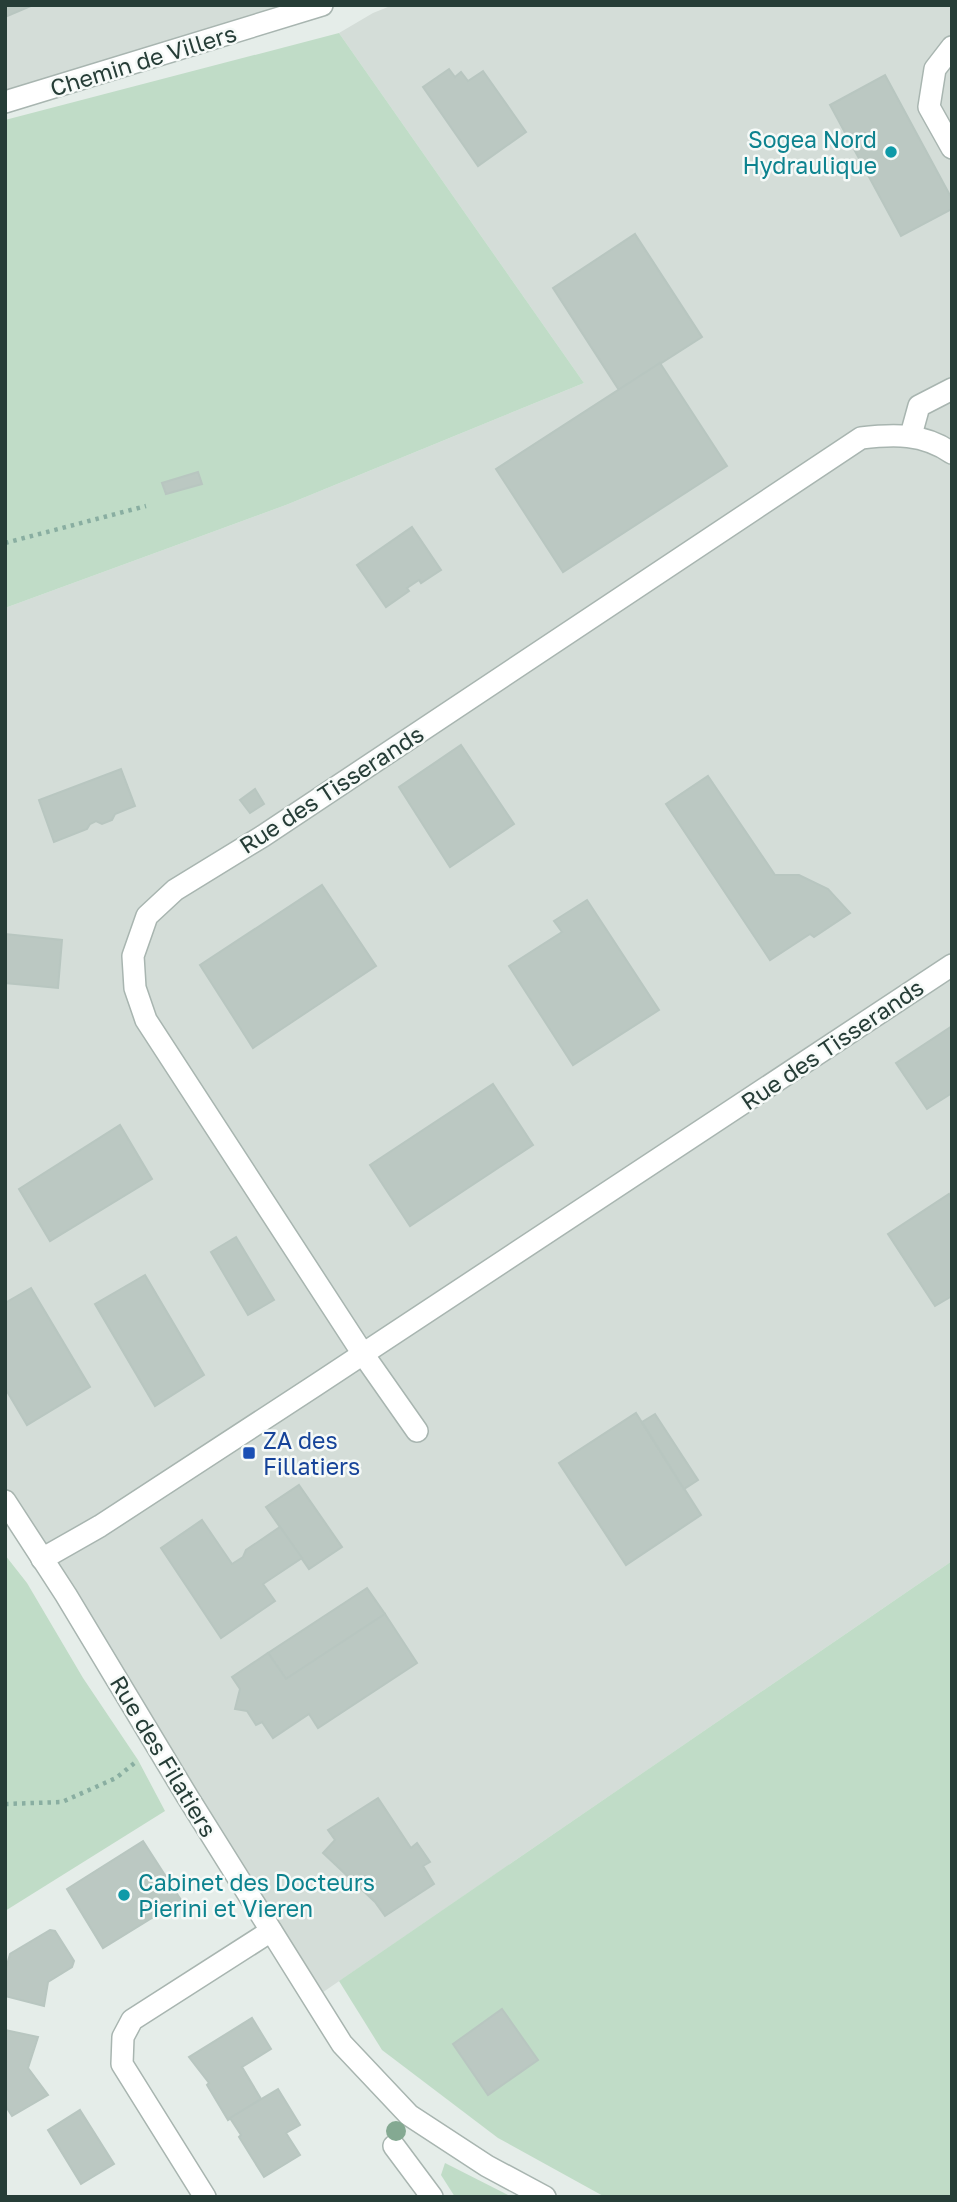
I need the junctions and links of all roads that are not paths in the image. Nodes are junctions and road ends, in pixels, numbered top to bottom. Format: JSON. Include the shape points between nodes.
{"nodes":[{"id":1,"x":321,"y":5,"type":"edge"},
{"id":2,"x":952,"y":47,"type":"edge"},
{"id":3,"x":5,"y":102,"type":"edge"},
{"id":4,"x":952,"y":148,"type":"edge"},
{"id":5,"x":952,"y":389,"type":"edge"},
{"id":6,"x":911,"y":435,"type":"junction"},
{"id":7,"x":952,"y":453,"type":"edge"},
{"id":8,"x":952,"y":965,"type":"edge"},
{"id":9,"x":363,"y":1354,"type":"junction"},
{"id":10,"x":417,"y":1431,"type":"dead end"},
{"id":11,"x":5,"y":1501,"type":"edge"},
{"id":12,"x":43,"y":1559,"type":"junction"},
{"id":13,"x":271,"y":1931,"type":"junction"},
{"id":14,"x":394,"y":2146,"type":"dead end"},
{"id":15,"x":205,"y":2197,"type":"edge"},
{"id":16,"x":432,"y":2197,"type":"edge"},
{"id":17,"x":545,"y":2197,"type":"edge"}],
"edges":[{"from":1,"to":3,"type":"street","name":"Chemin de Villers"},
{"from":2,"to":4,"type":"street","via":[[935,69],[929,107]]},
{"from":5,"to":6,"type":"street","via":[[919,406]]},
{"from":6,"to":7,"type":"street","name":"Rue des Tisserands"},
{"from":6,"to":9,"type":"street","name":"Rue des Tisserands","via":[[861,438],[175,890],[147,916],[133,956],[135,988],[146,1020]]},
{"from":8,"to":9,"type":"street","name":"Rue des Tisserands"},
{"from":9,"to":10,"type":"street","name":"Rue des Tisserands"},
{"from":9,"to":12,"type":"street","name":"Rue des Tisserands"},
{"from":11,"to":12,"type":"street","name":"Rue des Filatiers"},
{"from":12,"to":13,"type":"street","name":"Rue des Filatiers"},
{"from":13,"to":15,"type":"street","via":[[132,2020],[123,2037],[122,2063]]},
{"from":13,"to":17,"type":"street","name":"Rue des Filatiers","via":[[342,2043],[409,2115]]},
{"from":14,"to":16,"type":"street"}]}
